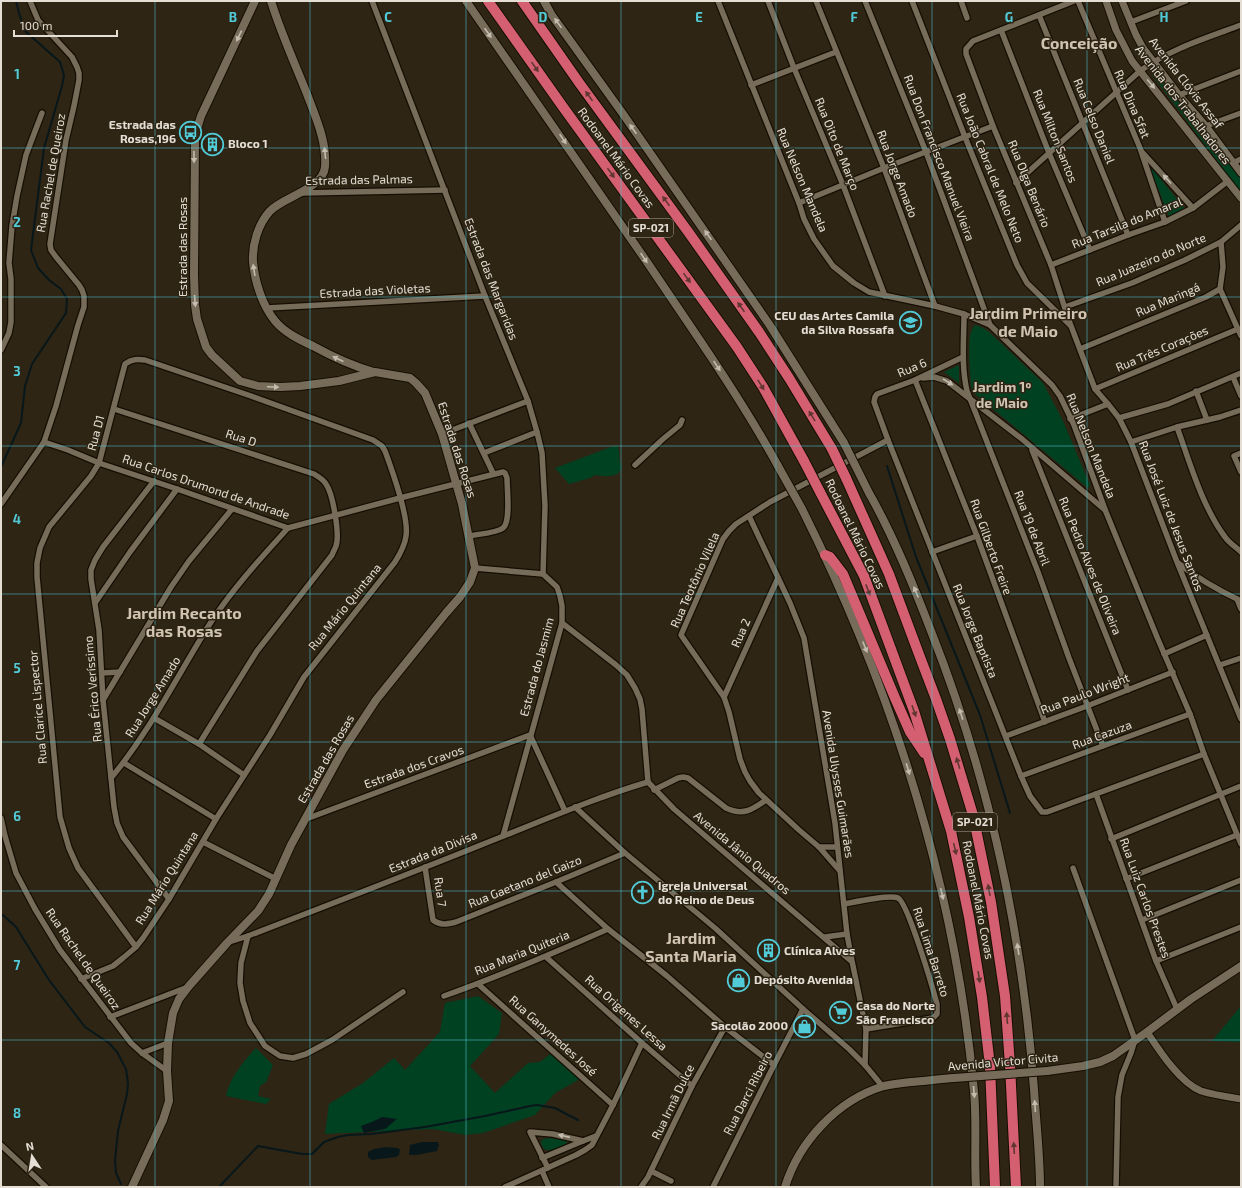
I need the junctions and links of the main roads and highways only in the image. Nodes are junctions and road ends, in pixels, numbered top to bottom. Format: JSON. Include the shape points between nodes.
{"nodes":[{"id":1,"x":255,"y":1,"type":"edge"},
{"id":2,"x":466,"y":1,"type":"edge"},
{"id":3,"x":488,"y":1,"type":"edge"},
{"id":4,"x":522,"y":1,"type":"edge"},
{"id":5,"x":544,"y":1,"type":"edge"},
{"id":6,"x":271,"y":3,"type":"edge"},
{"id":7,"x":375,"y":372,"type":"junction"},
{"id":8,"x":824,"y":554,"type":"junction"},
{"id":9,"x":931,"y":764,"type":"junction"},
{"id":10,"x":1241,"y":966,"type":"edge"},
{"id":11,"x":132,"y":1187,"type":"edge"},
{"id":12,"x":785,"y":1187,"type":"edge"},
{"id":13,"x":976,"y":1187,"type":"edge"},
{"id":14,"x":995,"y":1187,"type":"edge"},
{"id":15,"x":1016,"y":1187,"type":"edge"},
{"id":16,"x":1040,"y":1187,"type":"edge"}],
"edges":[{"from":1,"to":7,"type":"main road","name":"Estrada das Rosas","one_way":true,"via":[[201,116],[194,142],[195,305],[201,334],[206,347],[224,367],[240,381],[258,386],[300,386],[339,381]]},
{"from":2,"to":8,"type":"main road","one_way":true,"bridge":true,"via":[[538,102],[724,377],[778,466]]},
{"from":3,"to":9,"type":"highway","name":"Rodoanel Mário Covas","number":"SP-021","one_way":true,"bridge":true,"via":[[737,347],[762,387],[864,576]]},
{"from":15,"to":4,"type":"highway","name":"Rodoanel Mário Covas","number":"SP-021","one_way":true,"bridge":true,"via":[[1005,996],[991,902],[973,815],[950,738],[889,574],[832,449],[789,378],[689,233]]},
{"from":16,"to":5,"type":"main road","one_way":true,"bridge":true,"via":[[1032,1059],[1011,908],[970,742],[939,651],[910,578],[844,443],[769,324]]},
{"from":7,"to":6,"type":"main road","name":"Estrada das Palmas","one_way":true,"via":[[340,360],[283,329],[267,308],[258,286],[254,269],[254,243],[263,220],[270,211],[312,186],[325,170],[326,158],[314,112]]},
{"from":7,"to":11,"type":"main road","name":"Estrada das Rosas","via":[[410,378],[425,393],[442,434],[462,504],[475,568],[460,597],[376,700],[340,756],[258,911],[179,999],[173,1013],[168,1043],[168,1101],[163,1120]]},
{"from":8,"to":9,"type":"highway","via":[[830,557],[843,574],[894,698],[910,732]]},
{"from":8,"to":13,"type":"main road","one_way":true,"via":[[864,644],[894,726],[919,805],[950,924],[964,1007],[974,1092]]},
{"from":9,"to":14,"type":"highway","name":"Rodoanel Mário Covas","number":"SP-021","one_way":true,"via":[[951,831],[981,990],[990,1066]]},
{"from":10,"to":12,"type":"main road","name":"Avenida Victor Civita","bridge":true,"via":[[1113,1056],[1100,1062],[1047,1071],[883,1086],[833,1114],[816,1131],[800,1151]]}]}
